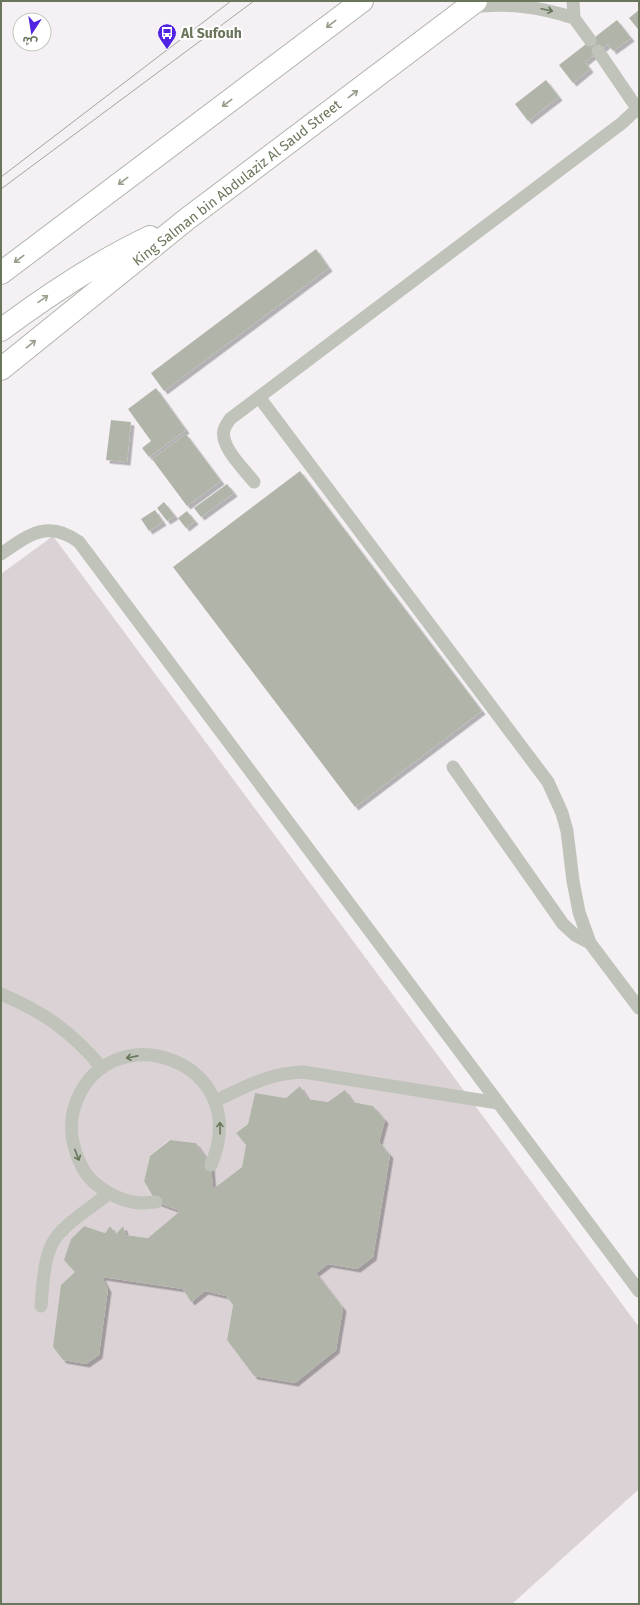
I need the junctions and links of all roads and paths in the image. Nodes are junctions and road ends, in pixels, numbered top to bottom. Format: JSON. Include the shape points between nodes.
{"nodes":[{"id":1,"x":362,"y":1,"type":"edge"},
{"id":2,"x":573,"y":1,"type":"edge"},
{"id":3,"x":471,"y":4,"type":"edge"},
{"id":4,"x":574,"y":18,"type":"junction"},
{"id":5,"x":590,"y":40,"type":"dead end"},
{"id":6,"x":598,"y":52,"type":"dead end"},
{"id":7,"x":639,"y":109,"type":"edge"},
{"id":8,"x":187,"y":219,"type":"junction"},
{"id":9,"x":1,"y":273,"type":"edge"},
{"id":10,"x":1,"y":330,"type":"edge"},
{"id":11,"x":1,"y":369,"type":"edge"},
{"id":12,"x":259,"y":397,"type":"junction"},
{"id":13,"x":254,"y":482,"type":"dead end"},
{"id":14,"x":1,"y":554,"type":"edge"},
{"id":15,"x":453,"y":767,"type":"dead end"},
{"id":16,"x":590,"y":943,"type":"junction"},
{"id":17,"x":1,"y":994,"type":"edge"},
{"id":18,"x":639,"y":1008,"type":"edge"},
{"id":19,"x":102,"y":1068,"type":"junction"},
{"id":20,"x":214,"y":1101,"type":"junction"},
{"id":21,"x":498,"y":1103,"type":"junction"},
{"id":22,"x":210,"y":1165,"type":"dead end"},
{"id":23,"x":109,"y":1194,"type":"junction"},
{"id":24,"x":156,"y":1202,"type":"dead end"},
{"id":25,"x":639,"y":1291,"type":"edge"},
{"id":26,"x":41,"y":1306,"type":"dead end"}],
"edges":[{"from":1,"to":9,"type":"main road","one_way":true},
{"from":2,"to":4,"type":"lane"},
{"from":3,"to":4,"type":"lane","one_way":true,"via":[[510,4],[539,8]]},
{"from":8,"to":3,"type":"main road","name":"King Salman bin Abdulaziz Al Saud Street","one_way":true},
{"from":4,"to":5,"type":"lane"},
{"from":6,"to":7,"type":"lane"},
{"from":7,"to":12,"type":"lane"},
{"from":10,"to":8,"type":"main road","one_way":true,"via":[[89,269]]},
{"from":11,"to":8,"type":"main road","name":"King Salman bin Abdulaziz Al Saud Street","one_way":true},
{"from":12,"to":13,"type":"lane","via":[[230,419],[224,429],[227,448]]},
{"from":12,"to":16,"type":"lane","via":[[548,782],[567,831],[573,881]]},
{"from":14,"to":21,"type":"lane","via":[[22,539],[41,531],[62,532],[79,542]]},
{"from":15,"to":16,"type":"lane","via":[[563,924],[575,935]]},
{"from":16,"to":18,"type":"lane"},
{"from":17,"to":19,"type":"lane","via":[[43,1014],[65,1030]]},
{"from":20,"to":19,"type":"lane","one_way":true,"via":[[196,1074],[167,1057],[133,1056],[117,1060]]},
{"from":19,"to":23,"type":"lane","one_way":true,"via":[[80,1092],[71,1124],[76,1157],[84,1172]]},
{"from":20,"to":21,"type":"lane","via":[[268,1076],[303,1072]]},
{"from":22,"to":20,"type":"lane","one_way":true,"via":[[217,1150],[220,1134],[219,1117]]},
{"from":21,"to":25,"type":"lane"},
{"from":23,"to":24,"type":"lane","via":[[141,1203]]},
{"from":23,"to":26,"type":"lane","via":[[67,1226],[53,1242],[46,1265]]}]}
